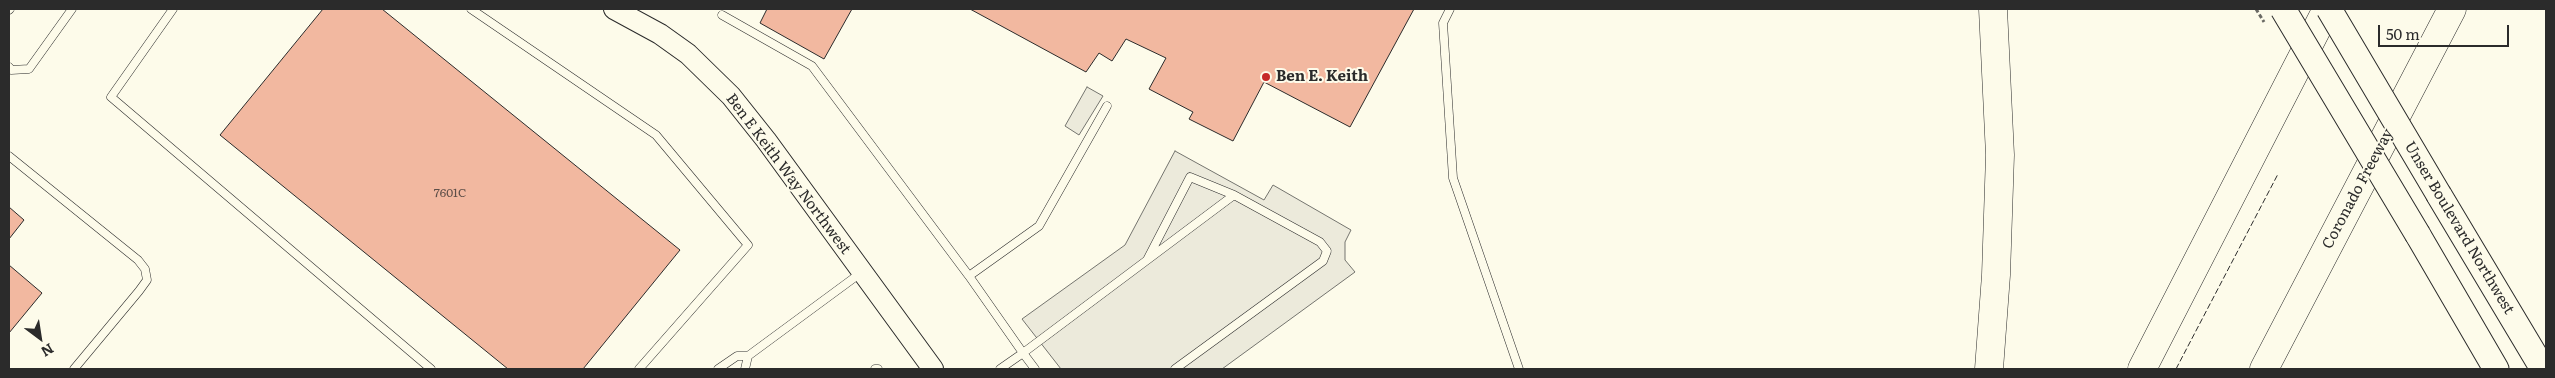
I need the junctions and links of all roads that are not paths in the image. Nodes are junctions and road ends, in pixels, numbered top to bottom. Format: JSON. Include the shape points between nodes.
{"nodes":[{"id":1,"x":72,"y":9,"type":"edge"},
{"id":2,"x":173,"y":9,"type":"edge"},
{"id":3,"x":471,"y":9,"type":"edge"},
{"id":4,"x":614,"y":9,"type":"edge"},
{"id":5,"x":1450,"y":9,"type":"edge"},
{"id":6,"x":1993,"y":9,"type":"edge"},
{"id":7,"x":2283,"y":9,"type":"edge"},
{"id":8,"x":2328,"y":9,"type":"edge"},
{"id":9,"x":2452,"y":9,"type":"edge"},
{"id":10,"x":722,"y":15,"type":"dead end"},
{"id":11,"x":9,"y":67,"type":"edge"},
{"id":12,"x":1107,"y":106,"type":"dead end"},
{"id":13,"x":9,"y":156,"type":"edge"},
{"id":14,"x":1234,"y":195,"type":"junction"},
{"id":15,"x":1146,"y":261,"type":"junction"},
{"id":16,"x":862,"y":272,"type":"junction"},
{"id":17,"x":969,"y":276,"type":"junction"},
{"id":18,"x":1023,"y":353,"type":"junction"},
{"id":19,"x":748,"y":356,"type":"junction"},
{"id":20,"x":74,"y":369,"type":"edge"},
{"id":21,"x":432,"y":369,"type":"edge"},
{"id":22,"x":639,"y":369,"type":"edge"},
{"id":23,"x":718,"y":369,"type":"edge"},
{"id":24,"x":745,"y":369,"type":"edge"},
{"id":25,"x":933,"y":369,"type":"edge"},
{"id":26,"x":1000,"y":369,"type":"edge"},
{"id":27,"x":1035,"y":369,"type":"edge"},
{"id":28,"x":1175,"y":369,"type":"edge"},
{"id":29,"x":1519,"y":369,"type":"edge"},
{"id":30,"x":1988,"y":369,"type":"edge"},
{"id":31,"x":2142,"y":369,"type":"edge"},
{"id":32,"x":2264,"y":369,"type":"edge"},
{"id":33,"x":2496,"y":369,"type":"edge"},
{"id":34,"x":2543,"y":369,"type":"edge"}],
"edges":[{"from":1,"to":11,"type":"lane","via":[[30,69],[12,70]]},
{"from":2,"to":21,"type":"lane","via":[[111,97]]},
{"from":3,"to":22,"type":"lane","via":[[656,134],[748,245]]},
{"from":4,"to":16,"type":"street","name":"Ben E Keith Way Northwest","via":[[660,34],[710,74],[766,140]]},
{"from":5,"to":29,"type":"lane","via":[[1443,23],[1452,178]]},
{"from":6,"to":30,"type":"highway","via":[[2000,155],[1996,275]]},
{"from":7,"to":33,"type":"main road","bridge":true},
{"from":8,"to":31,"type":"highway"},
{"from":8,"to":34,"type":"main road","name":"Unser Boulevard Northwest","bridge":true},
{"from":9,"to":32,"type":"highway","name":"Coronado Freeway"},
{"from":10,"to":17,"type":"lane","via":[[812,66]]},
{"from":12,"to":17,"type":"lane","via":[[1039,226]]},
{"from":13,"to":20,"type":"lane","via":[[145,269],[147,280]]},
{"from":14,"to":15,"type":"lane"},
{"from":14,"to":15,"type":"lane","via":[[1190,177]]},
{"from":14,"to":28,"type":"lane","via":[[1320,242],[1327,252],[1323,261]]},
{"from":15,"to":18,"type":"lane"},
{"from":16,"to":19,"type":"lane"},
{"from":16,"to":25,"type":"street","name":"Ben E Keith Way Northwest"},
{"from":17,"to":18,"type":"lane"},
{"from":18,"to":26,"type":"lane"},
{"from":18,"to":27,"type":"lane"},
{"from":19,"to":23,"type":"lane","via":[[737,356]]},
{"from":19,"to":24,"type":"lane"}]}
